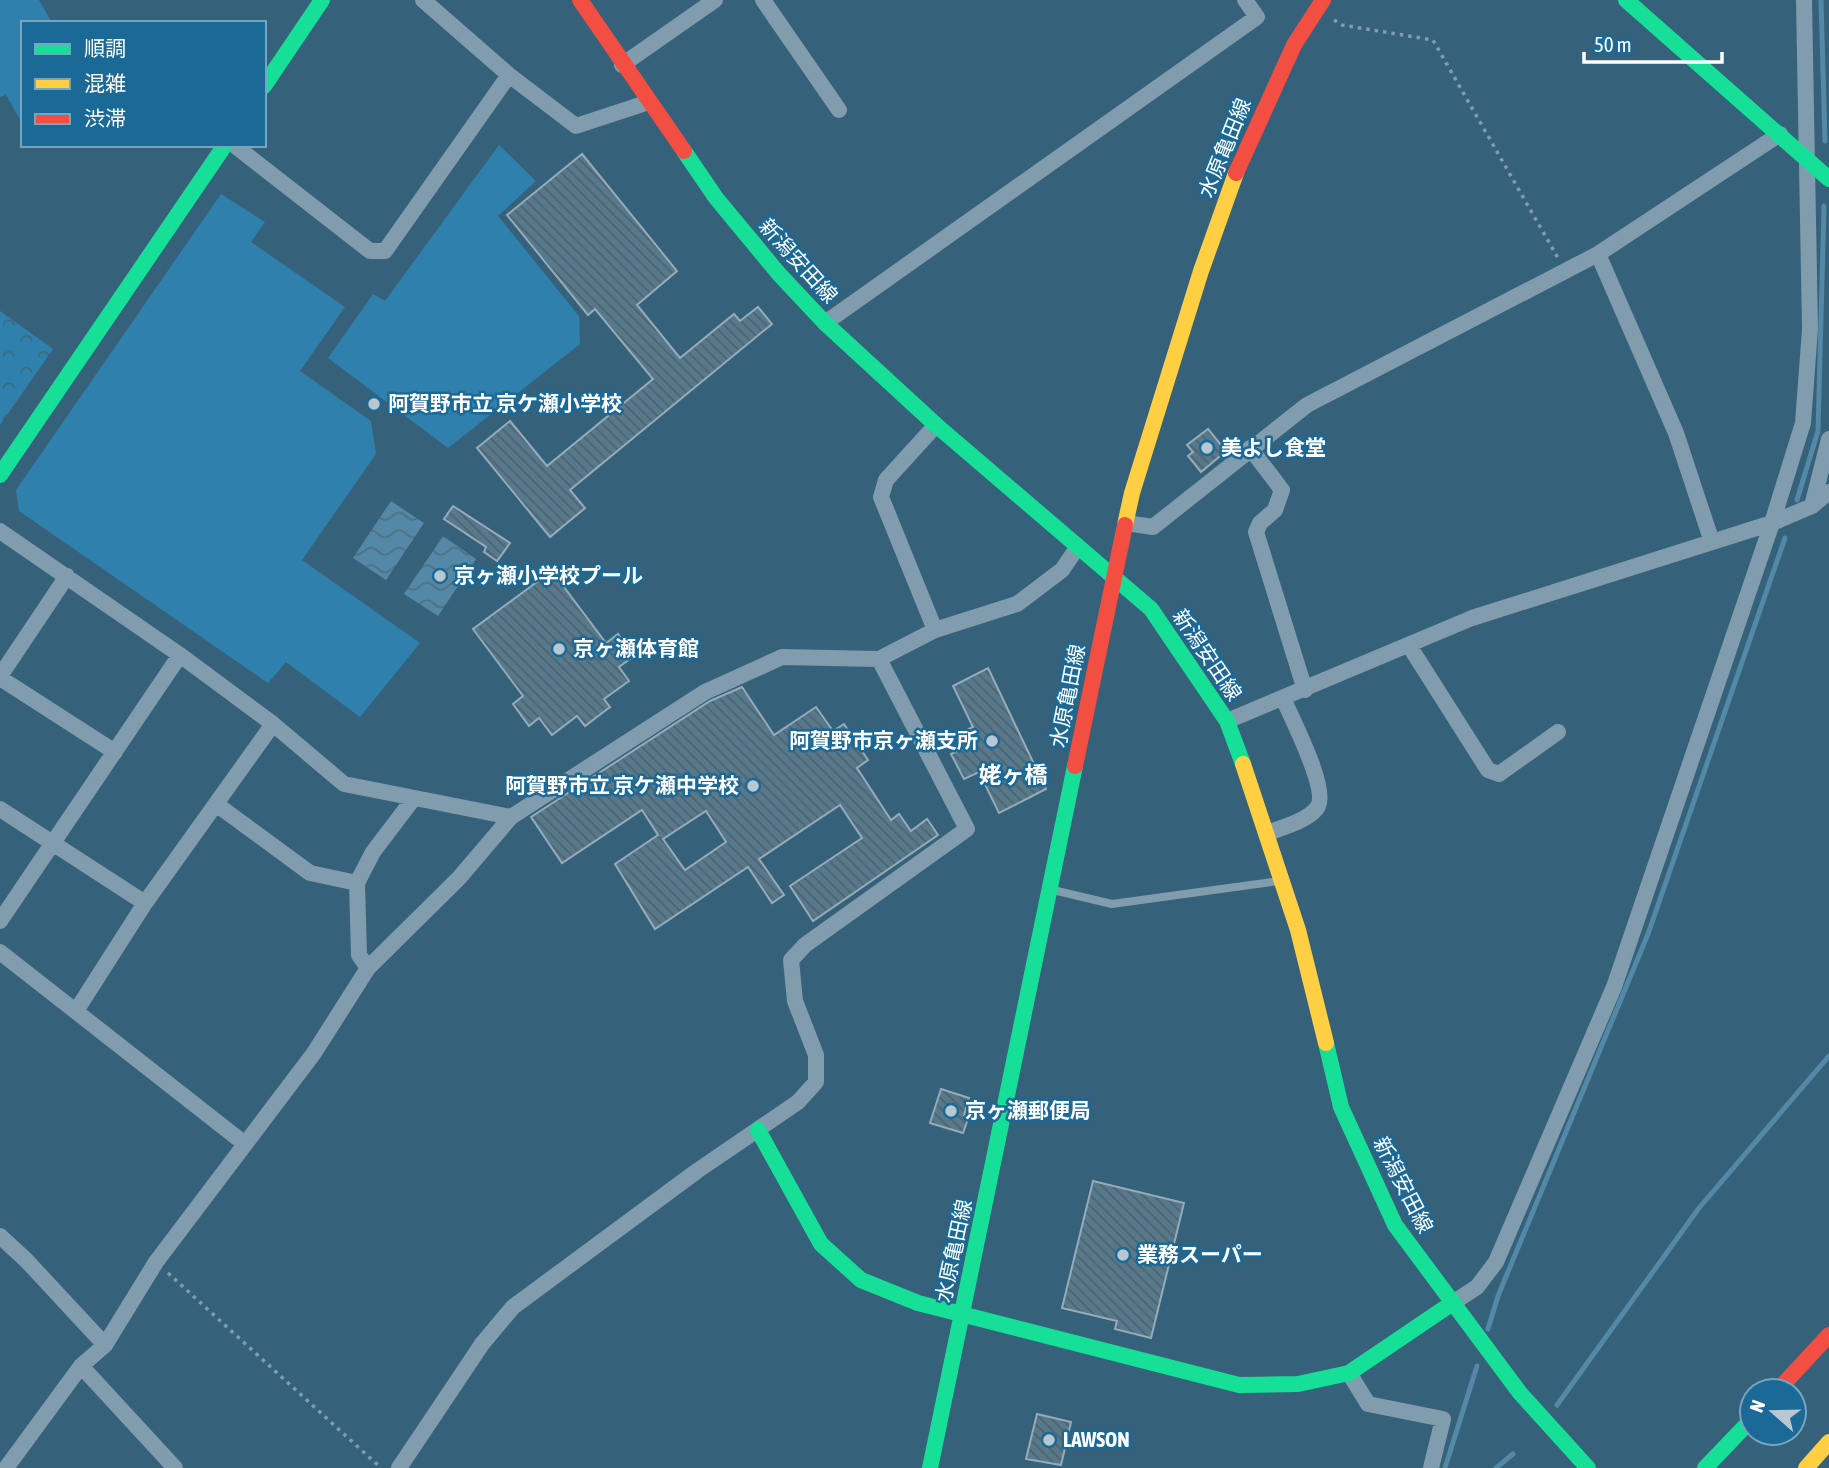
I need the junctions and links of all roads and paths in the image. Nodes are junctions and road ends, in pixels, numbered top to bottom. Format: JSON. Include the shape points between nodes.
{"nodes":[{"id":1,"x":322,"y":0,"type":"edge"},
{"id":2,"x":423,"y":0,"type":"edge"},
{"id":3,"x":580,"y":0,"type":"edge"},
{"id":4,"x":715,"y":0,"type":"edge"},
{"id":5,"x":763,"y":0,"type":"edge"},
{"id":6,"x":1245,"y":0,"type":"edge"},
{"id":7,"x":1626,"y":0,"type":"edge"},
{"id":8,"x":1804,"y":0,"type":"edge"},
{"id":9,"x":1320,"y":5,"type":"edge"},
{"id":10,"x":622,"y":65,"type":"junction"},
{"id":11,"x":509,"y":75,"type":"junction"},
{"id":12,"x":266,"y":83,"type":"edge"},
{"id":13,"x":649,"y":102,"type":"junction"},
{"id":14,"x":839,"y":110,"type":"dead end"},
{"id":15,"x":1780,"y":134,"type":"junction"},
{"id":16,"x":224,"y":147,"type":"edge"},
{"id":17,"x":237,"y":147,"type":"edge"},
{"id":18,"x":1808,"y":161,"type":"junction"},
{"id":19,"x":1829,"y":179,"type":"edge"},
{"id":20,"x":1598,"y":254,"type":"junction"},
{"id":21,"x":1564,"y":270,"type":"junction"},
{"id":22,"x":825,"y":323,"type":"junction"},
{"id":23,"x":936,"y":425,"type":"junction"},
{"id":24,"x":1829,"y":439,"type":"edge"},
{"id":25,"x":1250,"y":448,"type":"junction"},
{"id":26,"x":0,"y":475,"type":"edge"},
{"id":27,"x":1829,"y":492,"type":"edge"},
{"id":28,"x":1812,"y":506,"type":"junction"},
{"id":29,"x":1126,"y":523,"type":"junction"},
{"id":30,"x":1772,"y":523,"type":"junction"},
{"id":31,"x":0,"y":531,"type":"edge"},
{"id":32,"x":1712,"y":542,"type":"junction"},
{"id":33,"x":1077,"y":548,"type":"junction"},
{"id":34,"x":66,"y":576,"type":"junction"},
{"id":35,"x":1116,"y":580,"type":"junction"},
{"id":36,"x":935,"y":630,"type":"junction"},
{"id":37,"x":1410,"y":647,"type":"junction"},
{"id":38,"x":180,"y":655,"type":"junction"},
{"id":39,"x":879,"y":659,"type":"junction"},
{"id":40,"x":0,"y":677,"type":"edge"},
{"id":41,"x":1305,"y":690,"type":"junction"},
{"id":42,"x":1284,"y":700,"type":"junction"},
{"id":43,"x":1227,"y":721,"type":"junction"},
{"id":44,"x":273,"y":724,"type":"junction"},
{"id":45,"x":1558,"y":732,"type":"dead end"},
{"id":46,"x":115,"y":752,"type":"junction"},
{"id":47,"x":414,"y":798,"type":"junction"},
{"id":48,"x":216,"y":804,"type":"junction"},
{"id":49,"x":0,"y":809,"type":"edge"},
{"id":50,"x":511,"y":817,"type":"junction"},
{"id":51,"x":1268,"y":833,"type":"junction"},
{"id":52,"x":53,"y":842,"type":"junction"},
{"id":53,"x":1283,"y":881,"type":"junction"},
{"id":54,"x":357,"y":883,"type":"junction"},
{"id":55,"x":1050,"y":889,"type":"junction"},
{"id":56,"x":145,"y":903,"type":"junction"},
{"id":57,"x":0,"y":921,"type":"edge"},
{"id":58,"x":0,"y":952,"type":"edge"},
{"id":59,"x":368,"y":968,"type":"junction"},
{"id":60,"x":75,"y":1011,"type":"junction"},
{"id":61,"x":758,"y":1130,"type":"junction"},
{"id":62,"x":245,"y":1144,"type":"junction"},
{"id":63,"x":0,"y":1236,"type":"edge"},
{"id":64,"x":156,"y":1262,"type":"junction"},
{"id":65,"x":1451,"y":1304,"type":"junction"},
{"id":66,"x":962,"y":1313,"type":"junction"},
{"id":67,"x":1829,"y":1335,"type":"edge"},
{"id":68,"x":105,"y":1345,"type":"junction"},
{"id":69,"x":81,"y":1366,"type":"junction"},
{"id":70,"x":1349,"y":1373,"type":"junction"},
{"id":71,"x":1790,"y":1377,"type":"edge"},
{"id":72,"x":1738,"y":1435,"type":"edge"},
{"id":73,"x":1829,"y":1442,"type":"edge"},
{"id":74,"x":1730,"y":1444,"type":"junction"},
{"id":75,"x":4,"y":1466,"type":"edge"},
{"id":76,"x":175,"y":1468,"type":"edge"},
{"id":77,"x":380,"y":1468,"type":"edge"},
{"id":78,"x":399,"y":1468,"type":"edge"},
{"id":79,"x":930,"y":1468,"type":"edge"},
{"id":80,"x":1431,"y":1468,"type":"edge"},
{"id":81,"x":1588,"y":1468,"type":"edge"},
{"id":82,"x":1705,"y":1468,"type":"edge"},
{"id":83,"x":1724,"y":1468,"type":"edge"},
{"id":84,"x":1806,"y":1468,"type":"edge"}],
"edges":[{"from":1,"to":12,"type":"main road"},
{"from":2,"to":11,"type":"street"},
{"from":3,"to":10,"type":"main road","name":"新潟安田線"},
{"from":4,"to":10,"type":"street"},
{"from":5,"to":14,"type":"street"},
{"from":6,"to":22,"type":"street","via":[[1257,17]]},
{"from":7,"to":15,"type":"main road"},
{"from":8,"to":18,"type":"street"},
{"from":9,"to":21,"type":"path","via":[[1342,25],[1433,40]]},
{"from":9,"to":29,"type":"main road","name":"水原亀田線","via":[[1270,92],[1226,199],[1177,345]]},
{"from":10,"to":13,"type":"main road","name":"新潟安田線"},
{"from":11,"to":13,"type":"street","via":[[576,126]]},
{"from":11,"to":17,"type":"street","via":[[385,251],[370,251]]},
{"from":13,"to":22,"type":"main road","name":"新潟安田線","via":[[716,198]]},
{"from":15,"to":18,"type":"main road"},
{"from":15,"to":20,"type":"street"},
{"from":16,"to":26,"type":"main road"},
{"from":18,"to":19,"type":"main road"},
{"from":18,"to":30,"type":"street","via":[[1810,329],[1803,423]]},
{"from":20,"to":21,"type":"street"},
{"from":20,"to":32,"type":"street","via":[[1676,433]]},
{"from":21,"to":25,"type":"street","via":[[1307,405]]},
{"from":22,"to":23,"type":"main road","name":"新潟安田線"},
{"from":23,"to":33,"type":"main road","name":"新潟安田線"},
{"from":23,"to":36,"type":"street","via":[[886,480],[881,497]]},
{"from":24,"to":28,"type":"street"},
{"from":25,"to":29,"type":"street","via":[[1153,527]]},
{"from":25,"to":41,"type":"street","via":[[1282,490],[1275,510],[1256,532]]},
{"from":27,"to":28,"type":"street"},
{"from":28,"to":30,"type":"street"},
{"from":29,"to":35,"type":"main road","name":"水原亀田線"},
{"from":30,"to":32,"type":"street"},
{"from":30,"to":65,"type":"street","via":[[1614,987],[1496,1262],[1477,1287]]},
{"from":31,"to":34,"type":"street"},
{"from":32,"to":37,"type":"street","via":[[1472,618]]},
{"from":33,"to":35,"type":"main road","name":"新潟安田線"},
{"from":33,"to":36,"type":"street","via":[[1062,570],[1017,604]]},
{"from":34,"to":38,"type":"street"},
{"from":34,"to":40,"type":"street"},
{"from":35,"to":43,"type":"main road","name":"新潟安田線","via":[[1151,609]]},
{"from":35,"to":55,"type":"main road","name":"水原亀田線"},
{"from":36,"to":39,"type":"street"},
{"from":37,"to":41,"type":"street"},
{"from":37,"to":45,"type":"street","via":[[1488,770],[1499,774]]},
{"from":38,"to":44,"type":"street"},
{"from":38,"to":46,"type":"street"},
{"from":39,"to":50,"type":"street","via":[[782,657],[705,692]]},
{"from":39,"to":61,"type":"street","via":[[967,830],[805,945],[791,960],[795,1001],[816,1055],[816,1082],[798,1102]]},
{"from":40,"to":46,"type":"street"},
{"from":41,"to":42,"type":"street"},
{"from":42,"to":43,"type":"street"},
{"from":42,"to":51,"type":"street","via":[[1321,789],[1320,805],[1311,814]]},
{"from":43,"to":51,"type":"main road","name":"新潟安田線"},
{"from":44,"to":47,"type":"street","via":[[344,784]]},
{"from":44,"to":48,"type":"street"},
{"from":46,"to":52,"type":"street"},
{"from":47,"to":50,"type":"street"},
{"from":47,"to":54,"type":"street","via":[[373,852]]},
{"from":48,"to":54,"type":"street","via":[[310,873]]},
{"from":48,"to":56,"type":"street"},
{"from":49,"to":52,"type":"street"},
{"from":50,"to":59,"type":"street","via":[[459,878]]},
{"from":51,"to":53,"type":"main road","name":"新潟安田線"},
{"from":52,"to":56,"type":"street"},
{"from":52,"to":57,"type":"street"},
{"from":53,"to":55,"type":"lane","via":[[1112,904]]},
{"from":53,"to":65,"type":"main road","name":"新潟安田線","via":[[1341,1107],[1395,1225]]},
{"from":54,"to":59,"type":"street","via":[[359,955]]},
{"from":55,"to":66,"type":"main road","name":"水原亀田線"},
{"from":56,"to":60,"type":"street"},
{"from":58,"to":60,"type":"street"},
{"from":59,"to":62,"type":"street","via":[[314,1053]]},
{"from":60,"to":62,"type":"street"},
{"from":61,"to":66,"type":"main road","via":[[807,1222],[839,1263],[887,1293]]},
{"from":61,"to":78,"type":"street","via":[[513,1307],[482,1344]]},
{"from":62,"to":64,"type":"street"},
{"from":63,"to":68,"type":"street"},
{"from":64,"to":68,"type":"street"},
{"from":64,"to":77,"type":"path"},
{"from":65,"to":70,"type":"main road"},
{"from":65,"to":81,"type":"main road","name":"新潟安田線","via":[[1541,1419]]},
{"from":66,"to":70,"type":"main road","via":[[1239,1385],[1298,1384]]},
{"from":66,"to":79,"type":"main road","name":"水原亀田線"},
{"from":67,"to":71,"type":"main road"},
{"from":68,"to":69,"type":"street"},
{"from":69,"to":75,"type":"street"},
{"from":69,"to":76,"type":"street"},
{"from":70,"to":80,"type":"street","via":[[1368,1404],[1443,1419]]},
{"from":72,"to":74,"type":"main road"},
{"from":73,"to":84,"type":"main road"},
{"from":74,"to":82,"type":"main road"},
{"from":74,"to":83,"type":"main road"}]}
